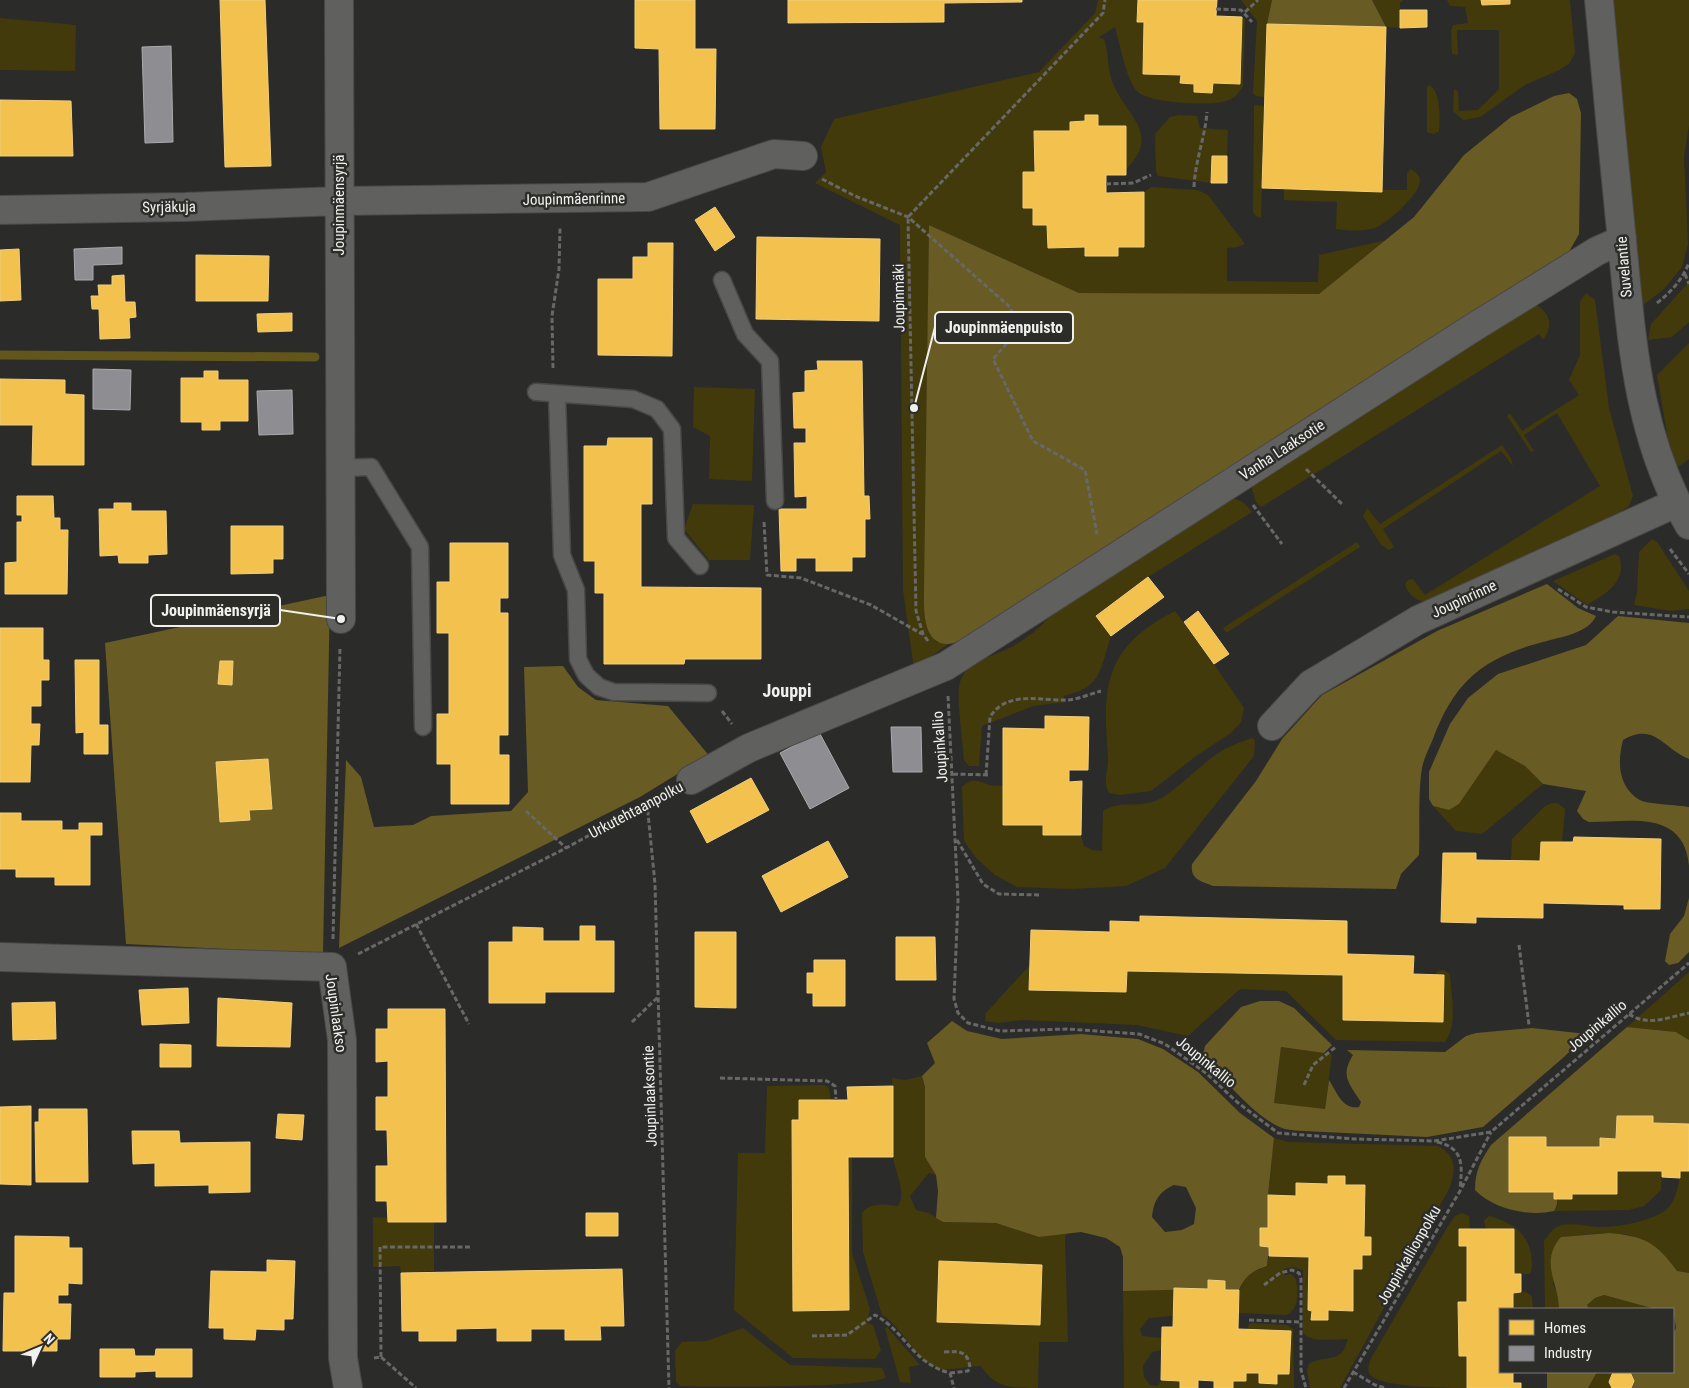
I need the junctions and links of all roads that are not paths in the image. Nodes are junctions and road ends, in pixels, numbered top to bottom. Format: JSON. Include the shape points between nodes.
{"nodes":[{"id":1,"x":339,"y":0,"type":"edge"},
{"id":2,"x":1599,"y":0,"type":"edge"},
{"id":3,"x":802,"y":156,"type":"road end"},
{"id":4,"x":339,"y":201,"type":"junction"},
{"id":5,"x":0,"y":210,"type":"edge"},
{"id":6,"x":1622,"y":240,"type":"junction"},
{"id":7,"x":722,"y":280,"type":"dead end"},
{"id":8,"x":536,"y":392,"type":"dead end"},
{"id":9,"x":557,"y":395,"type":"junction"},
{"id":10,"x":340,"y":468,"type":"junction"},
{"id":11,"x":775,"y":501,"type":"road end"},
{"id":12,"x":1683,"y":514,"type":"edge"},
{"id":13,"x":700,"y":566,"type":"dead end"},
{"id":14,"x":341,"y":619,"type":"road end"},
{"id":15,"x":946,"y":666,"type":"joint"},
{"id":16,"x":708,"y":693,"type":"road end"},
{"id":17,"x":1272,"y":726,"type":"dead end"},
{"id":18,"x":423,"y":727,"type":"dead end"},
{"id":19,"x":691,"y":780,"type":"road end"},
{"id":20,"x":0,"y":957,"type":"edge"},
{"id":21,"x":348,"y":1388,"type":"edge"}],
"edges":[{"from":1,"to":4,"type":"street","name":"Joupinmäensyrjä"},
{"from":2,"to":6,"type":"street","name":"Suvelantie"},
{"from":3,"to":4,"type":"street","name":"Joupinmäenrinne","via":[[774,154],[648,197]]},
{"from":4,"to":5,"type":"street","name":"Syrjäkuja","via":[[176,208]]},
{"from":4,"to":10,"type":"street","name":"Joupinmäensyrjä"},
{"from":6,"to":12,"type":"street","name":"Suvelantie","via":[[1628,322],[1639,388],[1653,445]]},
{"from":6,"to":15,"type":"street","name":"Vanha Laaksotie","via":[[1597,251],[1471,328]]},
{"from":7,"to":11,"type":"lane","via":[[745,334],[770,361]]},
{"from":8,"to":9,"type":"lane"},
{"from":9,"to":13,"type":"lane","via":[[633,400],[657,409],[672,429],[676,538]]},
{"from":9,"to":16,"type":"lane","via":[[562,555],[576,590],[578,659],[586,675],[599,687],[614,692]]},
{"from":10,"to":14,"type":"street","name":"Joupinmäensyrjä"},
{"from":10,"to":18,"type":"lane","via":[[371,467],[420,547]]},
{"from":12,"to":17,"type":"street","name":"Joupinrinne","via":[[1536,565],[1418,620],[1311,684]]},
{"from":15,"to":19,"type":"street","name":"Urkutehtaanpolku","via":[[749,748]]},
{"from":20,"to":21,"type":"street","name":"Joupinlaakso","via":[[332,968],[342,1040],[343,1358]]}]}
